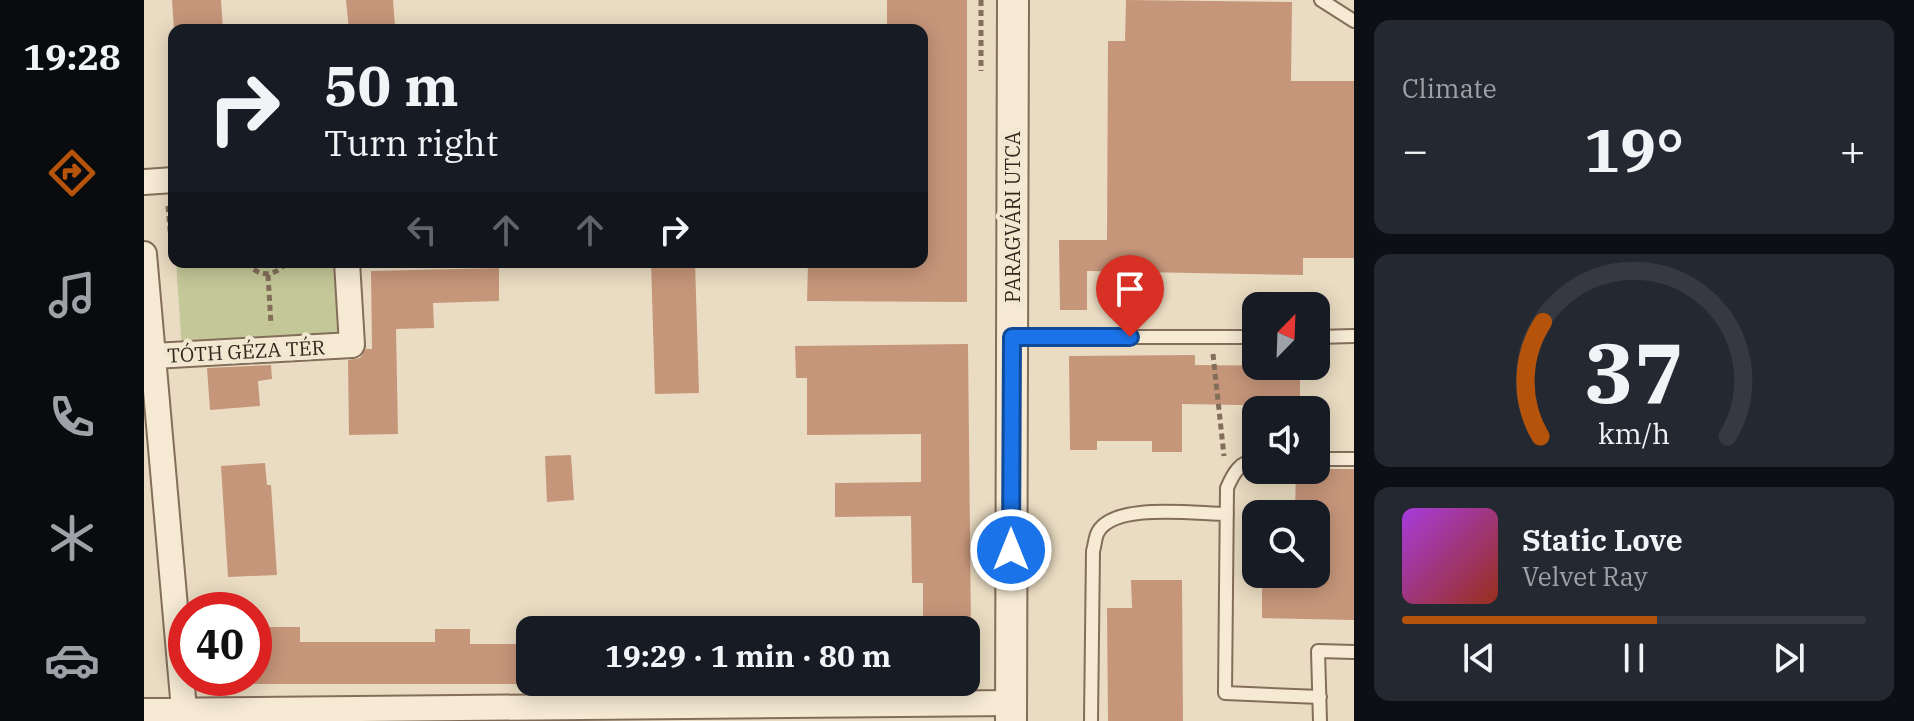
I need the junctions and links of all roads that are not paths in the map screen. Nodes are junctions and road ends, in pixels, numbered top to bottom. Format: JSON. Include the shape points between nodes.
{"nodes":[{"id":1,"x":1013,"y":0,"type":"edge"},
{"id":2,"x":1321,"y":0,"type":"edge"},
{"id":3,"x":1354,"y":21,"type":"edge"},
{"id":4,"x":168,"y":180,"type":"edge"},
{"id":5,"x":144,"y":182,"type":"edge"},
{"id":6,"x":144,"y":257,"type":"edge"},
{"id":7,"x":347,"y":268,"type":"edge"},
{"id":8,"x":1354,"y":336,"type":"edge"},
{"id":9,"x":1012,"y":337,"type":"junction"},
{"id":10,"x":1242,"y":337,"type":"edge"},
{"id":11,"x":1330,"y":337,"type":"edge"},
{"id":12,"x":154,"y":356,"type":"junction"},
{"id":13,"x":1330,"y":459,"type":"edge"},
{"id":14,"x":1354,"y":459,"type":"edge"},
{"id":15,"x":1242,"y":466,"type":"edge"},
{"id":16,"x":1227,"y":514,"type":"junction"},
{"id":17,"x":1354,"y":652,"type":"edge"},
{"id":18,"x":1320,"y":697,"type":"junction"},
{"id":19,"x":144,"y":711,"type":"edge"},
{"id":20,"x":1011,"y":712,"type":"edge"},
{"id":21,"x":185,"y":716,"type":"edge"},
{"id":22,"x":1091,"y":721,"type":"edge"},
{"id":23,"x":1320,"y":721,"type":"edge"}],
"edges":[{"from":1,"to":9,"type":"street","name":"PARAGVÁRI UTCA"},
{"from":2,"to":3,"type":"lane"},
{"from":4,"to":5,"type":"street"},
{"from":6,"to":12,"type":"street"},
{"from":7,"to":12,"type":"street","name":"TÓTH GÉZA TÉR","via":[[352,345]]},
{"from":8,"to":11,"type":"lane"},
{"from":9,"to":10,"type":"lane"},
{"from":9,"to":20,"type":"street","name":"PARAGVÁRI UTCA"},
{"from":12,"to":21,"type":"street"},
{"from":13,"to":14,"type":"lane"},
{"from":15,"to":16,"type":"lane","via":[[1227,488]]},
{"from":16,"to":18,"type":"lane","via":[[1225,693]]},
{"from":16,"to":22,"type":"lane","via":[[1131,513],[1098,531],[1093,551]]},
{"from":17,"to":18,"type":"lane","via":[[1318,651]]},
{"from":18,"to":23,"type":"lane"},
{"from":19,"to":21,"type":"street"},
{"from":20,"to":21,"type":"street"}]}
